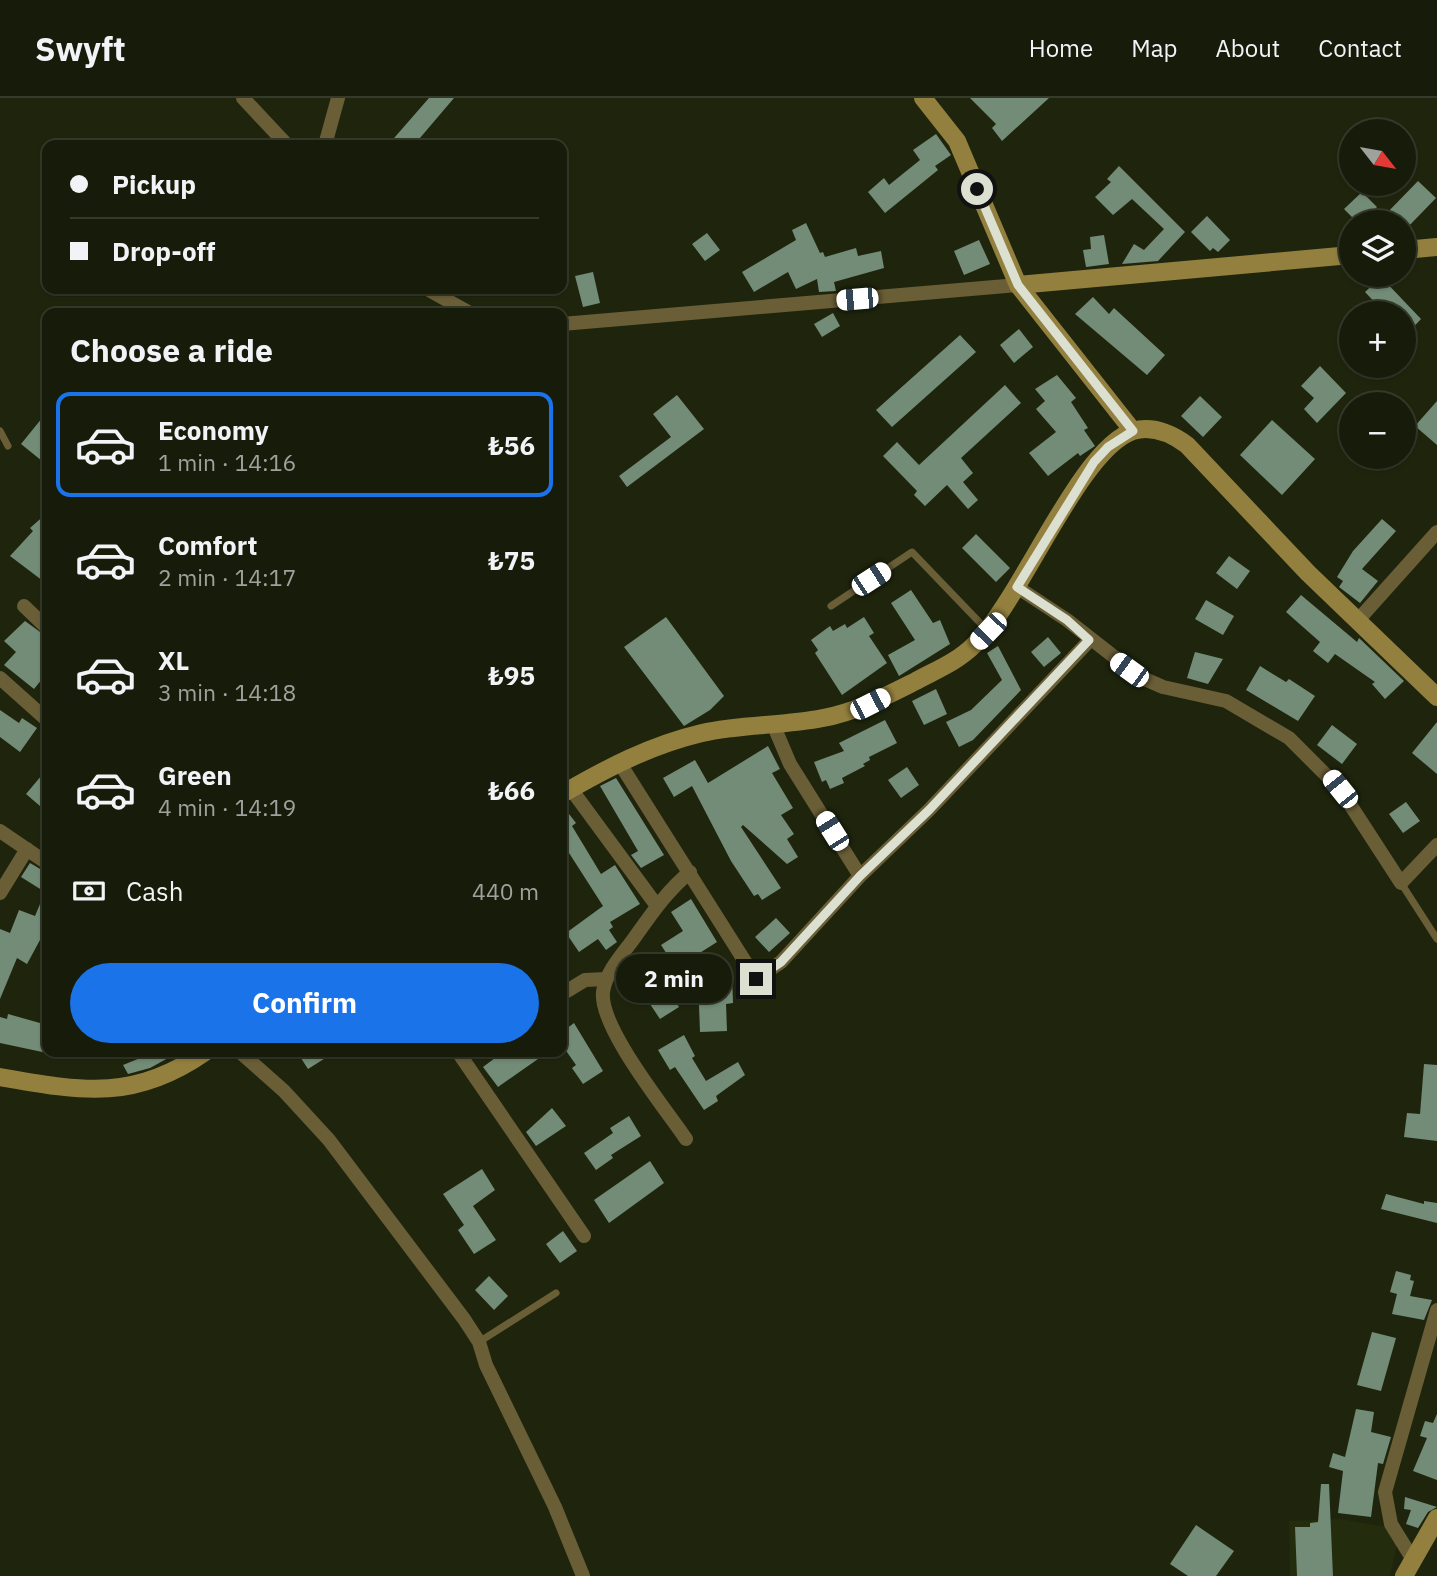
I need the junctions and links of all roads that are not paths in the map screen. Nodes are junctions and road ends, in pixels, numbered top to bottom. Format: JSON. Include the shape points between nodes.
{"nodes":[{"id":1,"x":243,"y":98,"type":"edge"},
{"id":2,"x":338,"y":98,"type":"edge"},
{"id":3,"x":923,"y":98,"type":"edge"},
{"id":4,"x":282,"y":140,"type":"edge"},
{"id":5,"x":326,"y":140,"type":"edge"},
{"id":6,"x":1437,"y":247,"type":"edge"},
{"id":7,"x":1416,"y":249,"type":"edge"},
{"id":8,"x":1339,"y":256,"type":"edge"},
{"id":9,"x":1018,"y":285,"type":"junction"},
{"id":10,"x":436,"y":294,"type":"edge"},
{"id":11,"x":461,"y":308,"type":"edge"},
{"id":12,"x":567,"y":324,"type":"edge"},
{"id":13,"x":0,"y":431,"type":"edge"},
{"id":14,"x":1133,"y":431,"type":"junction"},
{"id":15,"x":8,"y":446,"type":"dead end"},
{"id":16,"x":1437,"y":532,"type":"edge"},
{"id":17,"x":1017,"y":587,"type":"junction"},
{"id":18,"x":24,"y":606,"type":"dead end"},
{"id":19,"x":831,"y":606,"type":"dead end"},
{"id":20,"x":1359,"y":619,"type":"junction"},
{"id":21,"x":42,"y":623,"type":"edge"},
{"id":22,"x":988,"y":631,"type":"junction"},
{"id":23,"x":1089,"y":640,"type":"junction"},
{"id":24,"x":0,"y":678,"type":"edge"},
{"id":25,"x":1437,"y":697,"type":"edge"},
{"id":26,"x":42,"y":716,"type":"edge"},
{"id":27,"x":773,"y":724,"type":"junction"},
{"id":28,"x":619,"y":762,"type":"junction"},
{"id":29,"x":567,"y":790,"type":"edge"},
{"id":30,"x":567,"y":792,"type":"edge"},
{"id":31,"x":0,"y":831,"type":"edge"},
{"id":32,"x":1437,"y":845,"type":"edge"},
{"id":33,"x":27,"y":849,"type":"junction"},
{"id":34,"x":42,"y":860,"type":"edge"},
{"id":35,"x":690,"y":872,"type":"junction"},
{"id":36,"x":860,"y":876,"type":"junction"},
{"id":37,"x":1401,"y":883,"type":"junction"},
{"id":38,"x":0,"y":893,"type":"edge"},
{"id":39,"x":657,"y":906,"type":"junction"},
{"id":40,"x":1437,"y":939,"type":"edge"},
{"id":41,"x":607,"y":979,"type":"junction"},
{"id":42,"x":567,"y":991,"type":"edge"},
{"id":43,"x":196,"y":1057,"type":"edge"},
{"id":44,"x":246,"y":1057,"type":"edge"},
{"id":45,"x":467,"y":1057,"type":"edge"},
{"id":46,"x":0,"y":1077,"type":"edge"},
{"id":47,"x":687,"y":1139,"type":"dead end"},
{"id":48,"x":584,"y":1237,"type":"dead end"},
{"id":49,"x":556,"y":1293,"type":"dead end"},
{"id":50,"x":1437,"y":1310,"type":"edge"},
{"id":51,"x":479,"y":1342,"type":"junction"},
{"id":52,"x":1437,"y":1518,"type":"edge"},
{"id":53,"x":1412,"y":1558,"type":"junction"},
{"id":54,"x":583,"y":1576,"type":"edge"},
{"id":55,"x":1404,"y":1576,"type":"edge"}],
"edges":[{"from":1,"to":4,"type":"street"},
{"from":2,"to":5,"type":"street"},
{"from":3,"to":9,"type":"street","via":[[957,141]]},
{"from":6,"to":7,"type":"street"},
{"from":8,"to":9,"type":"street"},
{"from":9,"to":12,"type":"street"},
{"from":9,"to":14,"type":"street"},
{"from":10,"to":11,"type":"street"},
{"from":13,"to":15,"type":"lane"},
{"from":14,"to":17,"type":"street","via":[[1094,462]]},
{"from":14,"to":20,"type":"street","via":[[1163,431],[1187,445],[1308,573]]},
{"from":16,"to":20,"type":"street"},
{"from":17,"to":22,"type":"street"},
{"from":17,"to":23,"type":"street"},
{"from":18,"to":21,"type":"street"},
{"from":19,"to":22,"type":"lane","via":[[912,552]]},
{"from":20,"to":25,"type":"street"},
{"from":22,"to":27,"type":"street","via":[[958,659],[870,704],[825,718]]},
{"from":23,"to":36,"type":"street","via":[[929,810]]},
{"from":23,"to":37,"type":"street","via":[[1152,684],[1226,701],[1289,738],[1340,789]]},
{"from":24,"to":26,"type":"street"},
{"from":27,"to":28,"type":"street","via":[[703,733]]},
{"from":27,"to":36,"type":"street","via":[[790,764]]},
{"from":28,"to":29,"type":"street"},
{"from":28,"to":35,"type":"street"},
{"from":30,"to":39,"type":"street"},
{"from":31,"to":33,"type":"street"},
{"from":32,"to":37,"type":"street"},
{"from":33,"to":34,"type":"street"},
{"from":33,"to":38,"type":"street"},
{"from":35,"to":36,"type":"street","via":[[756,979],[776,967]]},
{"from":35,"to":39,"type":"street"},
{"from":37,"to":40,"type":"lane"},
{"from":39,"to":41,"type":"street"},
{"from":41,"to":42,"type":"street","via":[[585,980]]},
{"from":41,"to":47,"type":"street","via":[[603,1004],[610,1027]]},
{"from":43,"to":46,"type":"street","via":[[164,1076],[119,1090],[66,1088]]},
{"from":44,"to":51,"type":"street","via":[[329,1140]]},
{"from":45,"to":48,"type":"street"},
{"from":49,"to":51,"type":"lane"},
{"from":50,"to":53,"type":"street","via":[[1385,1492],[1391,1524]]},
{"from":51,"to":54,"type":"street"},
{"from":52,"to":53,"type":"street"},
{"from":53,"to":55,"type":"street"}]}
